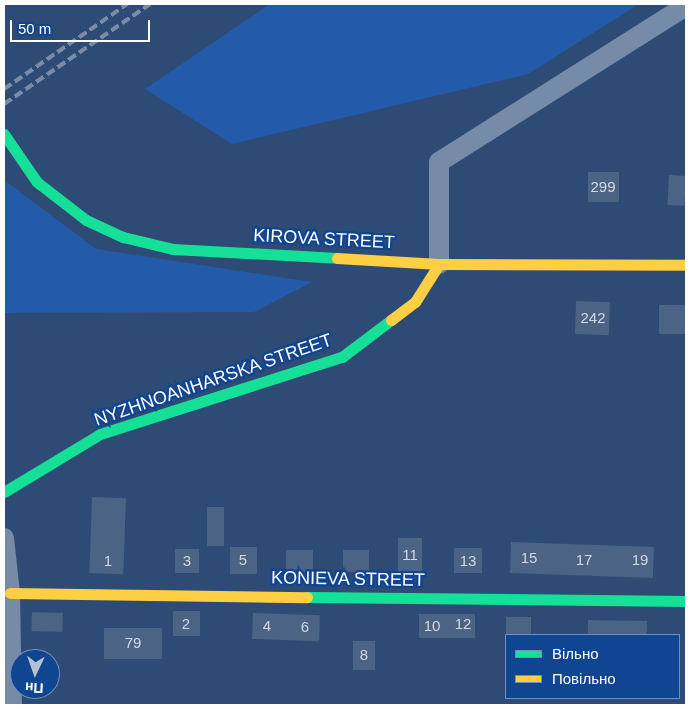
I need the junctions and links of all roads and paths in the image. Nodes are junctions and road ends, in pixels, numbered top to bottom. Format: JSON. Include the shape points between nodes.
{"nodes":[{"id":1,"x":686,"y":6,"type":"edge"},
{"id":2,"x":4,"y":134,"type":"edge"},
{"id":3,"x":439,"y":264,"type":"junction"},
{"id":4,"x":686,"y":265,"type":"edge"},
{"id":5,"x":4,"y":492,"type":"edge"},
{"id":6,"x":4,"y":538,"type":"edge"},
{"id":7,"x":10,"y":593,"type":"junction"},
{"id":8,"x":686,"y":600,"type":"edge"},
{"id":9,"x":12,"y":705,"type":"edge"}],
"edges":[{"from":1,"to":3,"type":"street","via":[[439,162]]},
{"from":2,"to":3,"type":"street","name":"KIROVA STREET","via":[[37,182],[86,220],[123,237],[173,250]]},
{"from":3,"to":4,"type":"street","name":"KIROVA STREET"},
{"from":3,"to":5,"type":"street","name":"NYZHNOANHARSKA STREET","via":[[415,302],[342,357],[100,434]]},
{"from":6,"to":7,"type":"street"},
{"from":7,"to":8,"type":"street","name":"KONIEVA STREET"},
{"from":7,"to":9,"type":"street"}]}
